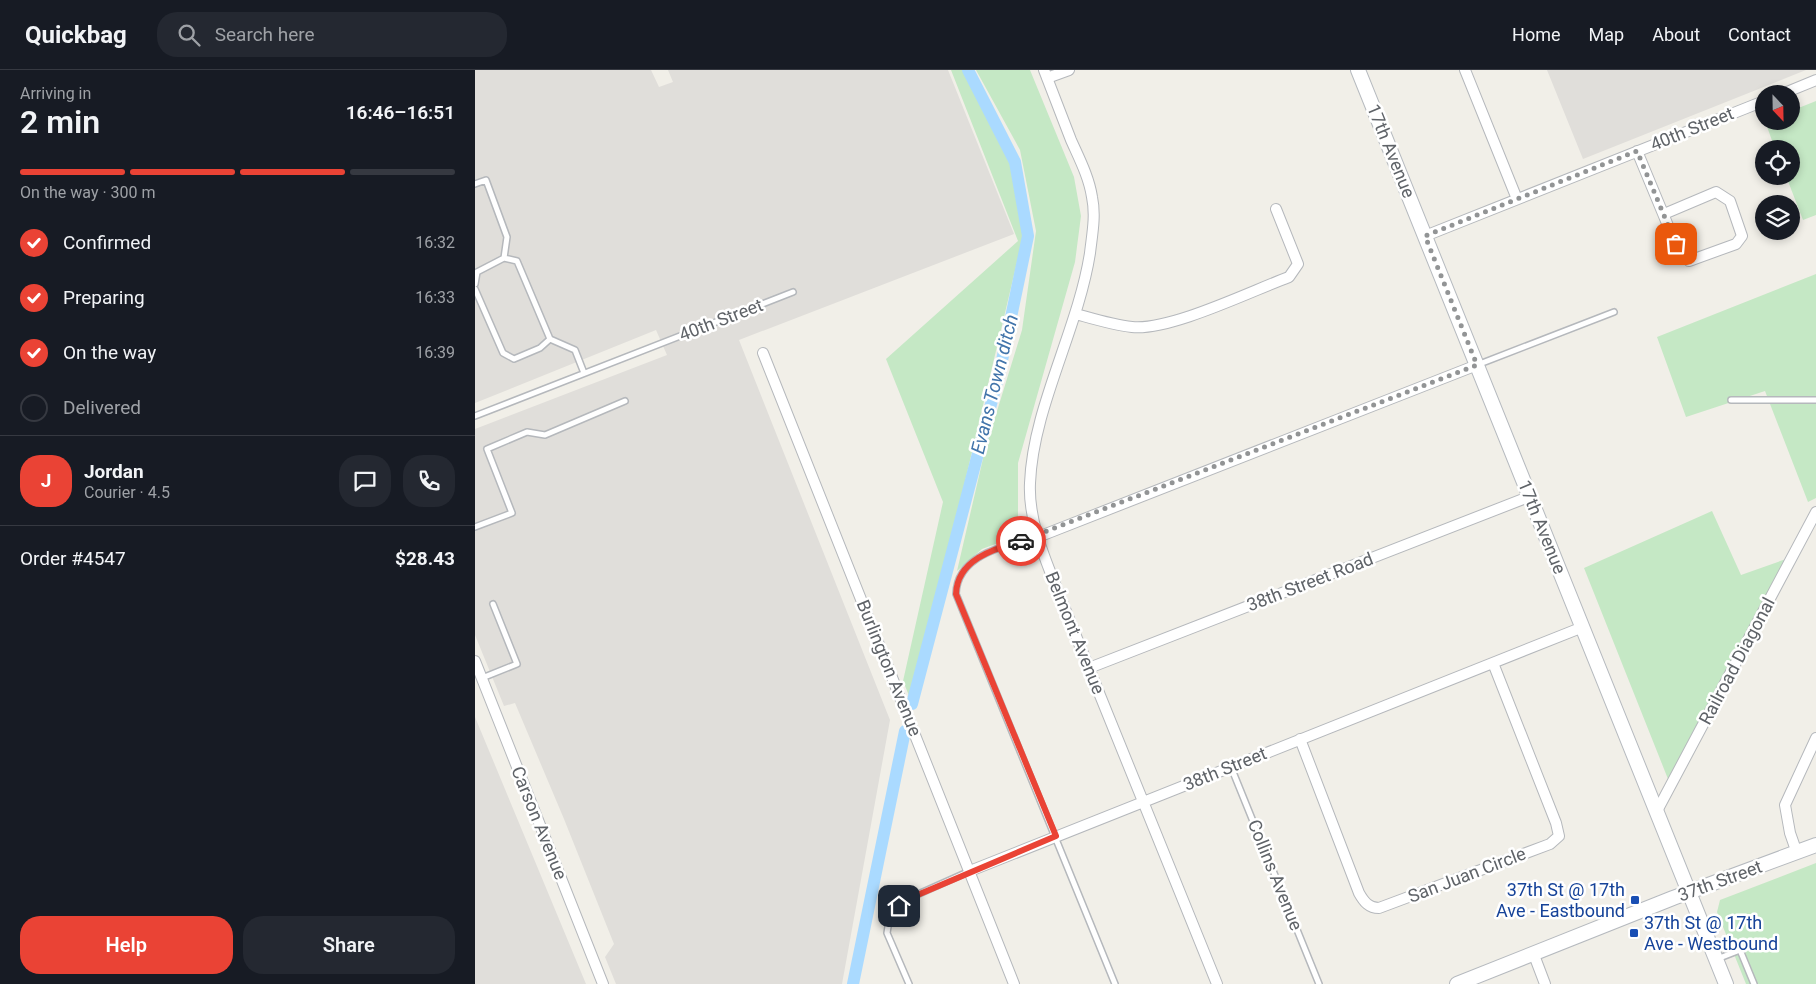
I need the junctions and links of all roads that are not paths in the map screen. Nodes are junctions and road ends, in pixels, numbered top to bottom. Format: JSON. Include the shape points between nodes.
{"nodes":[{"id":1,"x":1069,"y":70,"type":"edge"},
{"id":2,"x":1358,"y":70,"type":"edge"},
{"id":3,"x":1465,"y":70,"type":"edge"},
{"id":4,"x":1045,"y":74,"type":"edge"},
{"id":5,"x":1816,"y":80,"type":"edge"},
{"id":6,"x":1800,"y":87,"type":"edge"},
{"id":7,"x":1755,"y":105,"type":"edge"},
{"id":8,"x":1637,"y":151,"type":"junction"},
{"id":9,"x":475,"y":184,"type":"edge"},
{"id":10,"x":1517,"y":199,"type":"junction"},
{"id":11,"x":1276,"y":209,"type":"dead end"},
{"id":12,"x":1664,"y":214,"type":"junction"},
{"id":13,"x":1425,"y":236,"type":"junction"},
{"id":14,"x":504,"y":258,"type":"junction"},
{"id":15,"x":476,"y":272,"type":"edge"},
{"id":16,"x":475,"y":284,"type":"edge"},
{"id":17,"x":475,"y":289,"type":"edge"},
{"id":18,"x":793,"y":292,"type":"dead end"},
{"id":19,"x":1614,"y":312,"type":"dead end"},
{"id":20,"x":1076,"y":314,"type":"junction"},
{"id":21,"x":550,"y":339,"type":"junction"},
{"id":22,"x":763,"y":353,"type":"dead end"},
{"id":23,"x":1477,"y":365,"type":"junction"},
{"id":24,"x":584,"y":373,"type":"junction"},
{"id":25,"x":1731,"y":400,"type":"dead end"},
{"id":26,"x":1816,"y":400,"type":"edge"},
{"id":27,"x":625,"y":401,"type":"dead end"},
{"id":28,"x":475,"y":416,"type":"edge"},
{"id":29,"x":1531,"y":496,"type":"junction"},
{"id":30,"x":1816,"y":512,"type":"edge"},
{"id":31,"x":475,"y":527,"type":"edge"},
{"id":32,"x":1038,"y":537,"type":"junction"},
{"id":33,"x":493,"y":604,"type":"dead end"},
{"id":34,"x":1583,"y":627,"type":"junction"},
{"id":35,"x":475,"y":661,"type":"edge"},
{"id":36,"x":1493,"y":663,"type":"junction"},
{"id":37,"x":1089,"y":668,"type":"junction"},
{"id":38,"x":482,"y":678,"type":"junction"},
{"id":39,"x":1816,"y":738,"type":"edge"},
{"id":40,"x":1300,"y":739,"type":"junction"},
{"id":41,"x":1231,"y":766,"type":"junction"},
{"id":42,"x":1143,"y":801,"type":"junction"},
{"id":43,"x":1657,"y":811,"type":"junction"},
{"id":44,"x":1056,"y":836,"type":"junction"},
{"id":45,"x":1816,"y":846,"type":"edge"},
{"id":46,"x":1797,"y":852,"type":"junction"},
{"id":47,"x":970,"y":871,"type":"junction"},
{"id":48,"x":1690,"y":893,"type":"junction"},
{"id":49,"x":1534,"y":955,"type":"junction"},
{"id":50,"x":1716,"y":959,"type":"junction"},
{"id":51,"x":603,"y":984,"type":"edge"},
{"id":52,"x":909,"y":984,"type":"edge"},
{"id":53,"x":1014,"y":984,"type":"edge"},
{"id":54,"x":1115,"y":984,"type":"edge"},
{"id":55,"x":1217,"y":984,"type":"edge"},
{"id":56,"x":1319,"y":984,"type":"edge"},
{"id":57,"x":1457,"y":984,"type":"edge"},
{"id":58,"x":1545,"y":984,"type":"edge"},
{"id":59,"x":1726,"y":984,"type":"edge"},
{"id":60,"x":1754,"y":984,"type":"edge"}],
"edges":[{"from":1,"to":4,"type":"street"},
{"from":2,"to":13,"type":"main road","name":"17th Avenue"},
{"from":3,"to":10,"type":"street"},
{"from":4,"to":20,"type":"street","name":"Belmont Avenue","via":[[1093,197],[1094,226]]},
{"from":5,"to":6,"type":"street"},
{"from":7,"to":8,"type":"street","name":"40th Street"},
{"from":8,"to":10,"type":"street","name":"40th Street"},
{"from":8,"to":12,"type":"street"},
{"from":9,"to":14,"type":"lane","via":[[486,180],[507,237]]},
{"from":10,"to":13,"type":"street","name":"40th Street"},
{"from":11,"to":20,"type":"street","via":[[1298,264],[1289,277],[1173,322],[1151,326],[1133,327]]},
{"from":12,"to":12,"type":"street","via":[[1716,192],[1730,201],[1742,236],[1736,244],[1689,261],[1676,244]]},
{"from":13,"to":23,"type":"main road","name":"17th Avenue"},
{"from":14,"to":15,"type":"lane"},
{"from":14,"to":21,"type":"lane","via":[[517,261]]},
{"from":15,"to":16,"type":"lane"},
{"from":17,"to":21,"type":"lane","via":[[503,353],[513,359],[540,348]]},
{"from":18,"to":24,"type":"lane","name":"40th Street"},
{"from":19,"to":23,"type":"lane"},
{"from":20,"to":32,"type":"street","name":"Belmont Avenue","via":[[1034,450],[1030,483]]},
{"from":21,"to":24,"type":"lane","via":[[575,350]]},
{"from":22,"to":47,"type":"street","name":"Burlington Avenue"},
{"from":23,"to":29,"type":"main road","name":"17th Avenue"},
{"from":23,"to":32,"type":"street"},
{"from":24,"to":28,"type":"lane","name":"40th Street"},
{"from":25,"to":26,"type":"lane"},
{"from":27,"to":31,"type":"lane","via":[[545,435],[527,432],[487,449],[512,513]]},
{"from":29,"to":34,"type":"main road","name":"17th Avenue"},
{"from":29,"to":37,"type":"street","name":"38th Street Road"},
{"from":30,"to":43,"type":"street","name":"Railroad Diagonal"},
{"from":32,"to":37,"type":"street","name":"Belmont Avenue"},
{"from":32,"to":44,"type":"lane","via":[[1002,546],[979,557],[960,577],[956,594]]},
{"from":33,"to":38,"type":"lane","via":[[517,664]]},
{"from":34,"to":36,"type":"street","name":"38th Street"},
{"from":34,"to":43,"type":"main road","name":"17th Avenue"},
{"from":35,"to":38,"type":"street","name":"Carson Avenue"},
{"from":36,"to":40,"type":"street","name":"38th Street"},
{"from":36,"to":40,"type":"street","name":"San Juan Circle","via":[[1556,822],[1559,836],[1550,844],[1373,908],[1359,893]]},
{"from":37,"to":42,"type":"street","name":"Belmont Avenue"},
{"from":38,"to":51,"type":"street","name":"Carson Avenue"},
{"from":39,"to":46,"type":"street","via":[[1785,805]]},
{"from":40,"to":41,"type":"street","name":"38th Street"},
{"from":41,"to":42,"type":"street","name":"38th Street"},
{"from":41,"to":56,"type":"lane","name":"Collins Avenue"},
{"from":42,"to":44,"type":"street","name":"38th Street"},
{"from":42,"to":55,"type":"street","name":"Belmont Avenue"},
{"from":43,"to":48,"type":"main road","name":"17th Avenue"},
{"from":44,"to":47,"type":"street","name":"38th Street"},
{"from":44,"to":54,"type":"lane"},
{"from":45,"to":46,"type":"main road","name":"37th Street"},
{"from":46,"to":48,"type":"main road","name":"37th Street"},
{"from":47,"to":52,"type":"lane","name":"38th Street","via":[[907,899],[890,914],[887,933]]},
{"from":47,"to":53,"type":"street","name":"Burlington Avenue"},
{"from":48,"to":49,"type":"main road","name":"37th Street"},
{"from":48,"to":50,"type":"main road","name":"17th Avenue"},
{"from":49,"to":57,"type":"main road","name":"37th Street"},
{"from":49,"to":58,"type":"street"},
{"from":50,"to":59,"type":"main road","name":"17th Avenue"},
{"from":50,"to":60,"type":"lane","via":[[1741,950]]}]}
